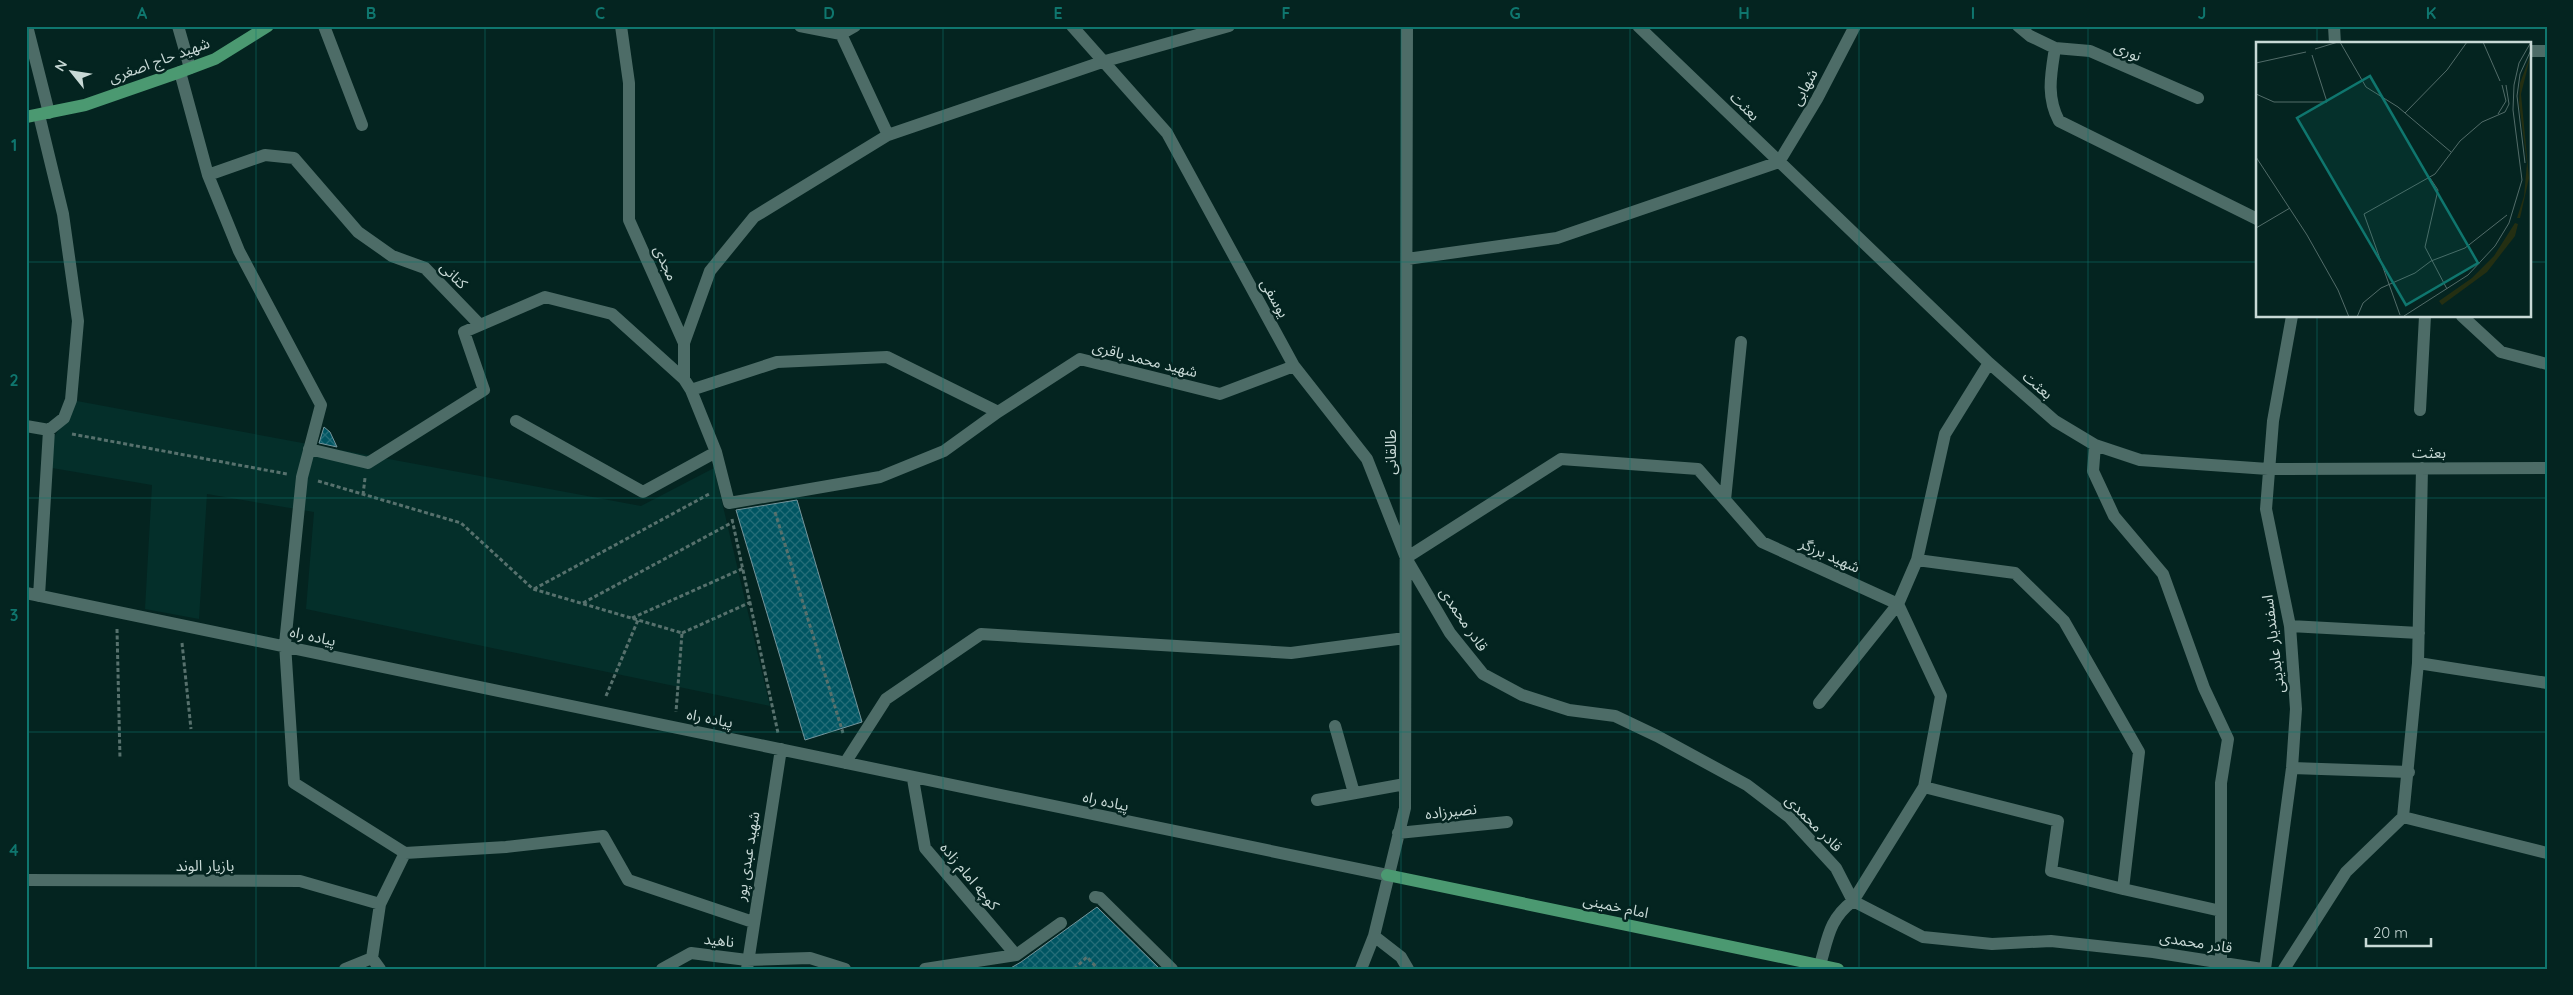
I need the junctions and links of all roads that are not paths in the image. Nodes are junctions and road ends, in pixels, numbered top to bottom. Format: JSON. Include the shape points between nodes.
{"nodes":[{"id":1,"x":27,"y":26,"type":"edge"},
{"id":2,"x":178,"y":26,"type":"edge"},
{"id":3,"x":268,"y":26,"type":"edge"},
{"id":4,"x":324,"y":26,"type":"edge"},
{"id":5,"x":622,"y":26,"type":"edge"},
{"id":6,"x":800,"y":26,"type":"edge"},
{"id":7,"x":854,"y":26,"type":"edge"},
{"id":8,"x":1072,"y":26,"type":"edge"},
{"id":9,"x":1229,"y":26,"type":"edge"},
{"id":10,"x":1407,"y":26,"type":"edge"},
{"id":11,"x":1638,"y":26,"type":"edge"},
{"id":12,"x":1855,"y":26,"type":"edge"},
{"id":13,"x":2018,"y":26,"type":"edge"},
{"id":14,"x":2334,"y":26,"type":"edge"},
{"id":15,"x":841,"y":34,"type":"junction"},
{"id":16,"x":2335,"y":42,"type":"edge"},
{"id":17,"x":2055,"y":48,"type":"junction"},
{"id":18,"x":2530,"y":50,"type":"edge"},
{"id":19,"x":2547,"y":51,"type":"edge"},
{"id":20,"x":1102,"y":62,"type":"junction"},
{"id":21,"x":185,"y":70,"type":"junction"},
{"id":22,"x":2198,"y":98,"type":"dead end"},
{"id":23,"x":38,"y":115,"type":"edge"},
{"id":24,"x":362,"y":125,"type":"dead end"},
{"id":25,"x":888,"y":135,"type":"junction"},
{"id":26,"x":1779,"y":162,"type":"junction"},
{"id":27,"x":208,"y":175,"type":"junction"},
{"id":28,"x":2256,"y":219,"type":"edge"},
{"id":29,"x":1407,"y":259,"type":"junction"},
{"id":30,"x":2292,"y":318,"type":"edge"},
{"id":31,"x":2425,"y":318,"type":"edge"},
{"id":32,"x":2464,"y":318,"type":"edge"},
{"id":33,"x":480,"y":325,"type":"junction"},
{"id":34,"x":1741,"y":342,"type":"dead end"},
{"id":35,"x":684,"y":343,"type":"junction"},
{"id":36,"x":1989,"y":363,"type":"junction"},
{"id":37,"x":2547,"y":364,"type":"edge"},
{"id":38,"x":1294,"y":366,"type":"junction"},
{"id":39,"x":687,"y":385,"type":"junction"},
{"id":40,"x":2420,"y":410,"type":"dead end"},
{"id":41,"x":998,"y":412,"type":"junction"},
{"id":42,"x":516,"y":421,"type":"dead end"},
{"id":43,"x":26,"y":426,"type":"edge"},
{"id":44,"x":50,"y":430,"type":"junction"},
{"id":45,"x":2095,"y":445,"type":"junction"},
{"id":46,"x":309,"y":449,"type":"junction"},
{"id":47,"x":716,"y":452,"type":"junction"},
{"id":48,"x":2422,"y":468,"type":"junction"},
{"id":49,"x":2547,"y":468,"type":"edge"},
{"id":50,"x":2268,"y":469,"type":"junction"},
{"id":51,"x":1724,"y":500,"type":"junction"},
{"id":52,"x":729,"y":504,"type":"joint"},
{"id":53,"x":1406,"y":558,"type":"junction"},
{"id":54,"x":1917,"y":560,"type":"junction"},
{"id":55,"x":26,"y":593,"type":"edge"},
{"id":56,"x":39,"y":596,"type":"junction"},
{"id":57,"x":1898,"y":604,"type":"junction"},
{"id":58,"x":2290,"y":626,"type":"junction"},
{"id":59,"x":2419,"y":633,"type":"junction"},
{"id":60,"x":1405,"y":638,"type":"junction"},
{"id":61,"x":285,"y":647,"type":"junction"},
{"id":62,"x":2418,"y":663,"type":"junction"},
{"id":63,"x":2547,"y":683,"type":"edge"},
{"id":64,"x":1820,"y":703,"type":"dead end"},
{"id":65,"x":1335,"y":726,"type":"dead end"},
{"id":66,"x":781,"y":749,"type":"junction"},
{"id":67,"x":845,"y":763,"type":"junction"},
{"id":68,"x":2292,"y":768,"type":"junction"},
{"id":69,"x":2409,"y":772,"type":"junction"},
{"id":70,"x":913,"y":778,"type":"junction"},
{"id":71,"x":1405,"y":784,"type":"junction"},
{"id":72,"x":1924,"y":787,"type":"junction"},
{"id":73,"x":1354,"y":793,"type":"junction"},
{"id":74,"x":1317,"y":800,"type":"dead end"},
{"id":75,"x":2403,"y":817,"type":"junction"},
{"id":76,"x":1507,"y":822,"type":"dead end"},
{"id":77,"x":1398,"y":833,"type":"junction"},
{"id":78,"x":405,"y":853,"type":"junction"},
{"id":79,"x":2547,"y":853,"type":"edge"},
{"id":80,"x":1387,"y":875,"type":"junction"},
{"id":81,"x":26,"y":880,"type":"edge"},
{"id":82,"x":2123,"y":889,"type":"junction"},
{"id":83,"x":1095,"y":897,"type":"dead end"},
{"id":84,"x":1853,"y":902,"type":"junction"},
{"id":85,"x":380,"y":904,"type":"junction"},
{"id":86,"x":2221,"y":911,"type":"junction"},
{"id":87,"x":753,"y":922,"type":"junction"},
{"id":88,"x":1061,"y":923,"type":"dead end"},
{"id":89,"x":1374,"y":936,"type":"junction"},
{"id":90,"x":1016,"y":955,"type":"junction"},
{"id":91,"x":372,"y":958,"type":"junction"},
{"id":92,"x":2221,"y":962,"type":"junction"},
{"id":93,"x":747,"y":964,"type":"edge"},
{"id":94,"x":1820,"y":965,"type":"junction"},
{"id":95,"x":345,"y":969,"type":"edge"},
{"id":96,"x":380,"y":969,"type":"edge"},
{"id":97,"x":662,"y":969,"type":"edge"},
{"id":98,"x":845,"y":969,"type":"edge"},
{"id":99,"x":925,"y":969,"type":"edge"},
{"id":100,"x":1172,"y":969,"type":"edge"},
{"id":101,"x":1361,"y":969,"type":"edge"},
{"id":102,"x":1408,"y":969,"type":"edge"},
{"id":103,"x":1838,"y":969,"type":"edge"},
{"id":104,"x":2264,"y":969,"type":"edge"},
{"id":105,"x":2284,"y":969,"type":"edge"}],
"edges":[{"from":1,"to":23,"type":"street"},
{"from":2,"to":21,"type":"street"},
{"from":3,"to":21,"type":"main road","name":"شهید حاج اصغری","via":[[215,59]]},
{"from":4,"to":24,"type":"street"},
{"from":5,"to":35,"type":"street","name":"مجدی","via":[[629,83],[629,220]]},
{"from":6,"to":15,"type":"street"},
{"from":7,"to":15,"type":"street"},
{"from":8,"to":20,"type":"street","name":"یوسفی"},
{"from":9,"to":20,"type":"street"},
{"from":10,"to":29,"type":"street","name":"طالقانی"},
{"from":11,"to":26,"type":"street","name":"بعثت"},
{"from":12,"to":26,"type":"street","name":"شهابی"},
{"from":13,"to":17,"type":"street","name":"نوری"},
{"from":14,"to":16,"type":"street"},
{"from":15,"to":25,"type":"street"},
{"from":17,"to":22,"type":"street","name":"نوری","via":[[2090,51]]},
{"from":17,"to":28,"type":"street","via":[[2049,83],[2052,106],[2059,121]]},
{"from":18,"to":19,"type":"street"},
{"from":20,"to":25,"type":"street"},
{"from":20,"to":38,"type":"street","name":"یوسفی","via":[[1167,133]]},
{"from":21,"to":23,"type":"main road","name":"شهید حاج اصغری","via":[[85,104]]},
{"from":21,"to":27,"type":"street"},
{"from":23,"to":44,"type":"street","via":[[63,214],[78,321],[71,400],[64,418]]},
{"from":25,"to":35,"type":"street","via":[[754,217],[710,271]]},
{"from":26,"to":29,"type":"street","via":[[1557,238]]},
{"from":26,"to":36,"type":"street","name":"بعثت"},
{"from":27,"to":33,"type":"street","name":"کتانی","via":[[265,155],[294,158],[358,232],[392,256],[425,268]]},
{"from":27,"to":46,"type":"street","via":[[239,251],[320,405]]},
{"from":29,"to":53,"type":"street","name":"طالقانی"},
{"from":30,"to":50,"type":"street","name":"اسفندیار عابدینی"},
{"from":31,"to":40,"type":"street"},
{"from":32,"to":37,"type":"street","via":[[2501,352]]},
{"from":33,"to":39,"type":"street","via":[[545,297],[612,314]]},
{"from":33,"to":46,"type":"street","via":[[464,332],[484,390],[368,463]]},
{"from":34,"to":51,"type":"street"},
{"from":35,"to":39,"type":"street","name":"مجدی"},
{"from":36,"to":45,"type":"street","name":"بعثت","via":[[2055,421]]},
{"from":36,"to":54,"type":"street","via":[[1944,434]]},
{"from":38,"to":41,"type":"street","name":"شهید محمد باقری","via":[[1220,394],[1080,359]]},
{"from":38,"to":53,"type":"street","name":"یوسفی","via":[[1367,459]]},
{"from":39,"to":41,"type":"street","via":[[777,362],[887,357]]},
{"from":39,"to":47,"type":"street","name":"مجدی"},
{"from":41,"to":52,"type":"street","name":"شهید محمد باقری","via":[[944,451],[880,477]]},
{"from":42,"to":47,"type":"street","via":[[643,492]]},
{"from":43,"to":44,"type":"street"},
{"from":44,"to":56,"type":"street"},
{"from":45,"to":50,"type":"street","name":"بعثت","via":[[2140,460]]},
{"from":45,"to":86,"type":"street","via":[[2093,471],[2114,516],[2163,574],[2204,688],[2228,739],[2221,783]]},
{"from":46,"to":61,"type":"street","via":[[302,476]]},
{"from":47,"to":52,"type":"street","name":"مجدی"},
{"from":48,"to":49,"type":"street","name":"بعثت"},
{"from":48,"to":50,"type":"street","name":"بعثت"},
{"from":48,"to":59,"type":"street"},
{"from":50,"to":58,"type":"street","name":"اسفندیار عابدینی","via":[[2266,509]]},
{"from":51,"to":53,"type":"street","name":"شهید برزگر","via":[[1698,469],[1561,459]]},
{"from":51,"to":57,"type":"street","name":"شهید برزگر","via":[[1762,542]]},
{"from":53,"to":60,"type":"street","name":"طالقانی"},
{"from":53,"to":84,"type":"street","name":"قادر محمدی","via":[[1450,633],[1483,674],[1522,695],[1569,710],[1615,716],[1747,786],[1789,817],[1836,868]]},
{"from":54,"to":57,"type":"street"},
{"from":54,"to":82,"type":"street","via":[[2015,573],[2064,621],[2139,752]]},
{"from":55,"to":56,"type":"street","name":"پیاده راه"},
{"from":56,"to":61,"type":"street","name":"پیاده راه"},
{"from":57,"to":64,"type":"street"},
{"from":57,"to":72,"type":"street","via":[[1942,696]]},
{"from":58,"to":59,"type":"street"},
{"from":58,"to":68,"type":"street","name":"اسفندیار عابدینی","via":[[2296,709]]},
{"from":59,"to":62,"type":"street"},
{"from":60,"to":67,"type":"street","via":[[1291,652],[981,634],[886,699]]},
{"from":60,"to":71,"type":"street","name":"طالقانی"},
{"from":61,"to":66,"type":"street","name":"پیاده راه"},
{"from":61,"to":78,"type":"street","via":[[294,783]]},
{"from":62,"to":63,"type":"street"},
{"from":62,"to":69,"type":"street"},
{"from":65,"to":73,"type":"street"},
{"from":66,"to":67,"type":"street","name":"پیاده راه"},
{"from":66,"to":87,"type":"street","name":"شهید عبدی پور"},
{"from":67,"to":70,"type":"street","name":"پیاده راه"},
{"from":68,"to":69,"type":"street"},
{"from":68,"to":104,"type":"street","name":"اسفندیار عابدینی"},
{"from":69,"to":75,"type":"street"},
{"from":70,"to":80,"type":"street","name":"پیاده راه"},
{"from":70,"to":90,"type":"street","name":"کوچه امام زاده","via":[[925,848]]},
{"from":71,"to":73,"type":"street"},
{"from":71,"to":77,"type":"street","name":"طالقانی","via":[[1405,808]]},
{"from":72,"to":82,"type":"street","via":[[2058,821],[2051,871]]},
{"from":72,"to":84,"type":"street"},
{"from":73,"to":74,"type":"street"},
{"from":75,"to":79,"type":"street"},
{"from":75,"to":105,"type":"street","via":[[2346,872]]},
{"from":76,"to":77,"type":"street","name":"نصیرزاده"},
{"from":77,"to":80,"type":"street","name":"طالقانی"},
{"from":78,"to":85,"type":"street"},
{"from":78,"to":87,"type":"street","via":[[603,836],[628,880]]},
{"from":80,"to":89,"type":"street","name":"طالقانی"},
{"from":80,"to":94,"type":"main road","name":"امام خمینی"},
{"from":81,"to":85,"type":"street","name":"بازیار الوند","via":[[300,881]]},
{"from":82,"to":86,"type":"street"},
{"from":83,"to":100,"type":"street","via":[[1100,898]]},
{"from":84,"to":92,"type":"street","name":"قادر محمدی","via":[[1923,937],[1992,944],[2051,941]]},
{"from":84,"to":94,"type":"street","via":[[1832,922]]},
{"from":85,"to":91,"type":"street"},
{"from":86,"to":92,"type":"street"},
{"from":87,"to":93,"type":"street","name":"شهید عبدی پور"},
{"from":88,"to":90,"type":"street"},
{"from":89,"to":101,"type":"street","name":"طالقانی"},
{"from":89,"to":102,"type":"street","via":[[1400,957]]},
{"from":90,"to":99,"type":"street"},
{"from":91,"to":95,"type":"street"},
{"from":91,"to":96,"type":"street"},
{"from":92,"to":104,"type":"street","name":"قادر محمدی"},
{"from":93,"to":97,"type":"street","name":"ناهید","via":[[691,953]]},
{"from":93,"to":98,"type":"street","via":[[810,958]]},
{"from":94,"to":103,"type":"main road","name":"امام خمینی"}]}
